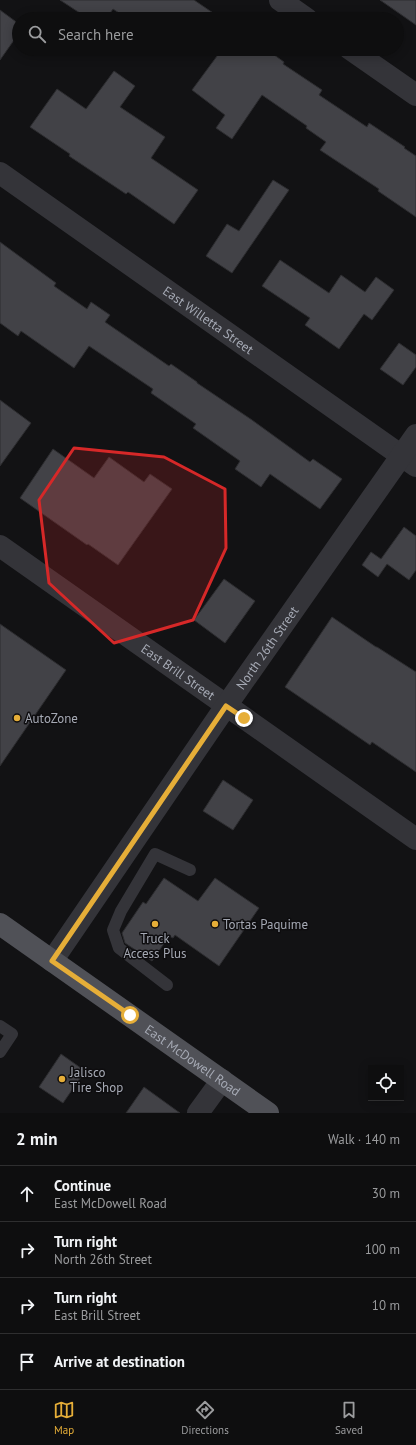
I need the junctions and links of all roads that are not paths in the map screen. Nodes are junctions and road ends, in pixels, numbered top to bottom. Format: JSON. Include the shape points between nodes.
{"nodes":[{"id":1,"x":280,"y":0,"type":"edge"},
{"id":2,"x":297,"y":12,"type":"edge"},
{"id":3,"x":360,"y":56,"type":"edge"},
{"id":4,"x":416,"y":95,"type":"edge"},
{"id":5,"x":0,"y":173,"type":"edge"},
{"id":6,"x":416,"y":435,"type":"edge"},
{"id":7,"x":409,"y":461,"type":"edge"},
{"id":8,"x":0,"y":546,"type":"edge"},
{"id":9,"x":226,"y":706,"type":"junction"},
{"id":10,"x":416,"y":839,"type":"edge"},
{"id":11,"x":134,"y":840,"type":"junction"},
{"id":12,"x":155,"y":854,"type":"junction"},
{"id":13,"x":190,"y":870,"type":"dead end"},
{"id":14,"x":0,"y":924,"type":"edge"},
{"id":15,"x":52,"y":961,"type":"junction"},
{"id":16,"x":167,"y":985,"type":"dead end"},
{"id":17,"x":0,"y":1026,"type":"edge"},
{"id":18,"x":0,"y":1052,"type":"edge"},
{"id":19,"x":222,"y":1080,"type":"junction"},
{"id":20,"x":198,"y":1113,"type":"edge"},
{"id":21,"x":268,"y":1113,"type":"edge"}],
"edges":[{"from":1,"to":2,"type":"street"},
{"from":3,"to":4,"type":"street"},
{"from":5,"to":7,"type":"street","name":"East Willetta Street"},
{"from":6,"to":7,"type":"street","name":"North 26th Street"},
{"from":7,"to":9,"type":"street","name":"North 26th Street"},
{"from":8,"to":9,"type":"street","name":"East Brill Street"},
{"from":9,"to":10,"type":"street","name":"East Brill Street"},
{"from":9,"to":11,"type":"street","name":"North 26th Street"},
{"from":11,"to":12,"type":"lane"},
{"from":11,"to":15,"type":"street","name":"North 26th Street"},
{"from":12,"to":13,"type":"lane"},
{"from":12,"to":16,"type":"lane","via":[[121,911],[113,930],[120,948]]},
{"from":14,"to":15,"type":"main road","name":"East McDowell Road"},
{"from":15,"to":19,"type":"main road","name":"East McDowell Road"},
{"from":17,"to":18,"type":"lane","via":[[12,1034]]},
{"from":19,"to":20,"type":"street"},
{"from":19,"to":21,"type":"main road","name":"East McDowell Road"}]}
